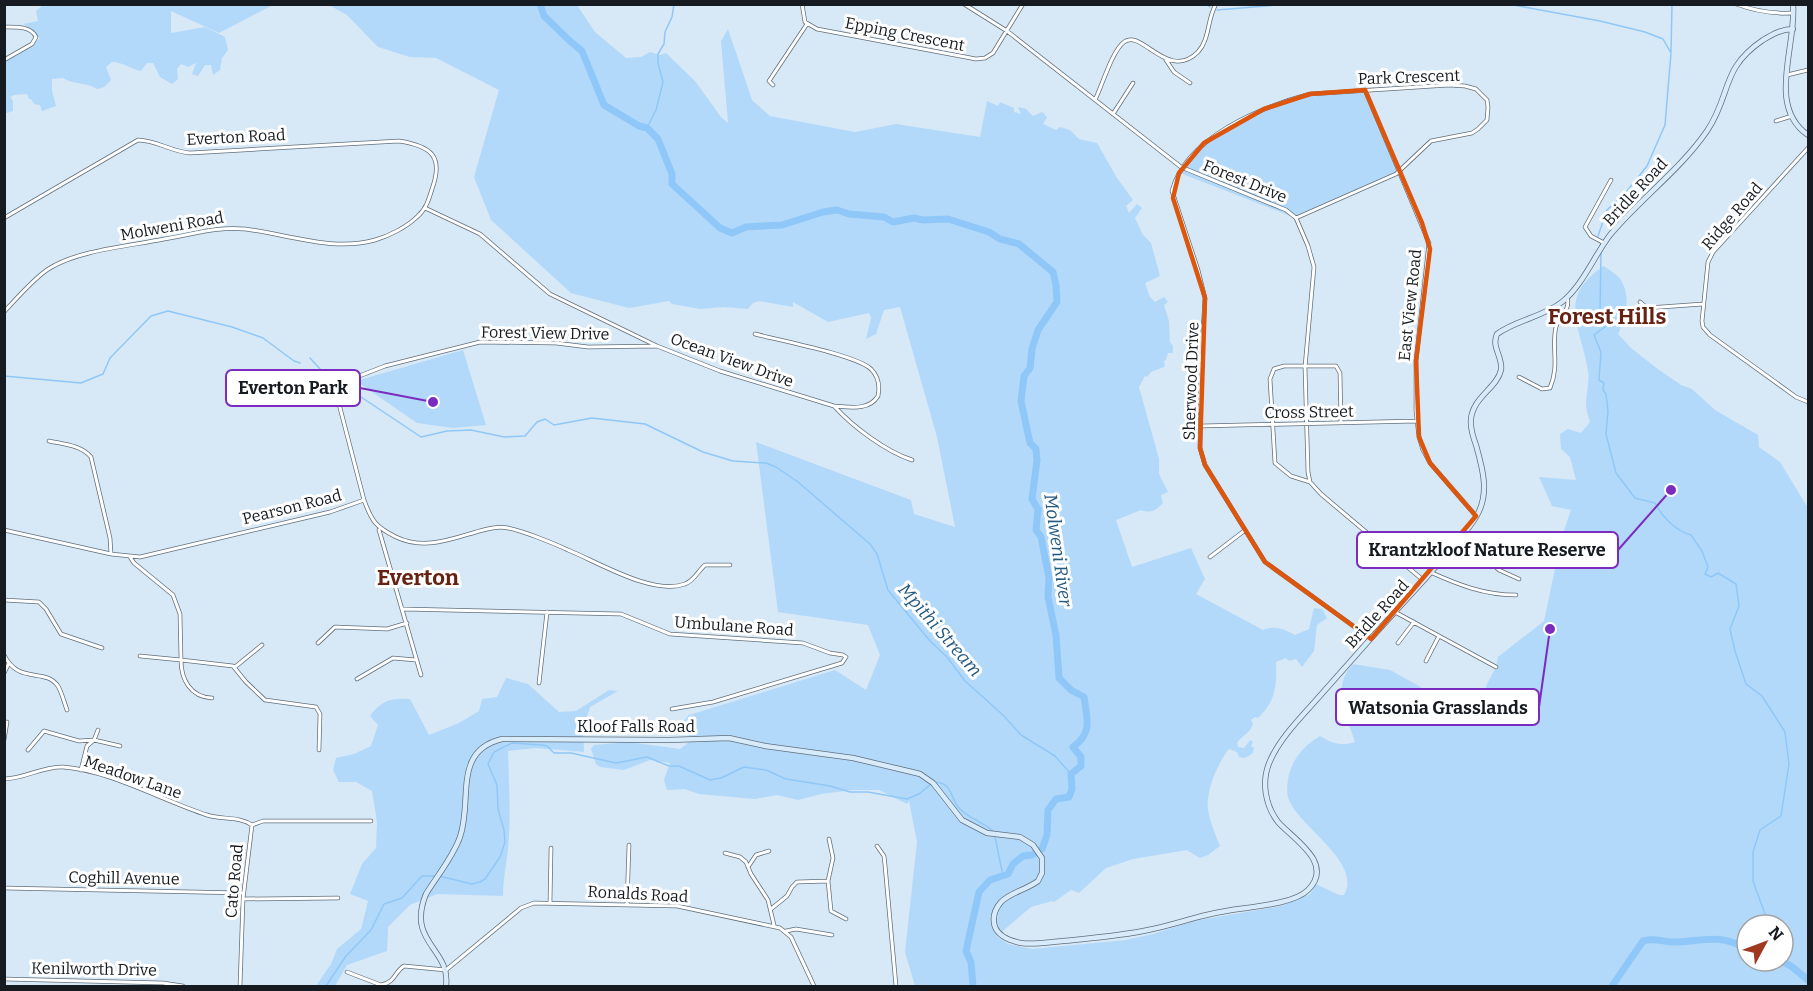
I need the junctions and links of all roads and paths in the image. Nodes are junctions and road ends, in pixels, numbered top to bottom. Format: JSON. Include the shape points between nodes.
{"nodes":[{"id":1,"x":802,"y":4,"type":"edge"},
{"id":2,"x":964,"y":4,"type":"edge"},
{"id":3,"x":1023,"y":4,"type":"edge"},
{"id":4,"x":1216,"y":4,"type":"edge"},
{"id":5,"x":1736,"y":4,"type":"edge"},
{"id":6,"x":1793,"y":4,"type":"edge"},
{"id":7,"x":1794,"y":12,"type":"junction"},
{"id":8,"x":1794,"y":21,"type":"junction"},
{"id":9,"x":807,"y":24,"type":"junction"},
{"id":10,"x":4,"y":27,"type":"edge"},
{"id":11,"x":1793,"y":29,"type":"junction"},
{"id":12,"x":1783,"y":30,"type":"junction"},
{"id":13,"x":1007,"y":31,"type":"junction"},
{"id":14,"x":1791,"y":40,"type":"junction"},
{"id":15,"x":1164,"y":58,"type":"junction"},
{"id":16,"x":4,"y":60,"type":"edge"},
{"id":17,"x":1809,"y":70,"type":"edge"},
{"id":18,"x":1787,"y":75,"type":"junction"},
{"id":19,"x":1133,"y":82,"type":"dead end"},
{"id":20,"x":1190,"y":83,"type":"dead end"},
{"id":21,"x":773,"y":84,"type":"dead end"},
{"id":22,"x":1365,"y":90,"type":"junction"},
{"id":23,"x":1095,"y":100,"type":"junction"},
{"id":24,"x":1113,"y":114,"type":"junction"},
{"id":25,"x":1792,"y":116,"type":"junction"},
{"id":26,"x":1776,"y":121,"type":"dead end"},
{"id":27,"x":1809,"y":135,"type":"edge"},
{"id":28,"x":1809,"y":148,"type":"edge"},
{"id":29,"x":1182,"y":167,"type":"junction"},
{"id":30,"x":1399,"y":172,"type":"junction"},
{"id":31,"x":1611,"y":180,"type":"dead end"},
{"id":32,"x":425,"y":208,"type":"junction"},
{"id":33,"x":4,"y":218,"type":"edge"},
{"id":34,"x":1296,"y":218,"type":"junction"},
{"id":35,"x":1604,"y":243,"type":"junction"},
{"id":36,"x":1567,"y":298,"type":"junction"},
{"id":37,"x":1640,"y":302,"type":"dead end"},
{"id":38,"x":1703,"y":304,"type":"junction"},
{"id":39,"x":4,"y":312,"type":"edge"},
{"id":40,"x":755,"y":334,"type":"dead end"},
{"id":41,"x":657,"y":346,"type":"junction"},
{"id":42,"x":1305,"y":367,"type":"junction"},
{"id":43,"x":1519,"y":377,"type":"dead end"},
{"id":44,"x":1809,"y":402,"type":"edge"},
{"id":45,"x":834,"y":406,"type":"junction"},
{"id":46,"x":1417,"y":421,"type":"junction"},
{"id":47,"x":1341,"y":423,"type":"junction"},
{"id":48,"x":1306,"y":424,"type":"junction"},
{"id":49,"x":1272,"y":425,"type":"junction"},
{"id":50,"x":1201,"y":426,"type":"junction"},
{"id":51,"x":49,"y":441,"type":"dead end"},
{"id":52,"x":912,"y":460,"type":"dead end"},
{"id":53,"x":1310,"y":482,"type":"junction"},
{"id":54,"x":364,"y":500,"type":"junction"},
{"id":55,"x":1476,"y":516,"type":"junction"},
{"id":56,"x":379,"y":528,"type":"junction"},
{"id":57,"x":4,"y":530,"type":"edge"},
{"id":58,"x":1244,"y":531,"type":"junction"},
{"id":59,"x":1452,"y":548,"type":"junction"},
{"id":60,"x":111,"y":555,"type":"junction"},
{"id":61,"x":130,"y":557,"type":"junction"},
{"id":62,"x":1210,"y":557,"type":"dead end"},
{"id":63,"x":730,"y":565,"type":"dead end"},
{"id":64,"x":1430,"y":572,"type":"junction"},
{"id":65,"x":1519,"y":579,"type":"dead end"},
{"id":66,"x":1423,"y":580,"type":"junction"},
{"id":67,"x":1516,"y":595,"type":"dead end"},
{"id":68,"x":4,"y":600,"type":"edge"},
{"id":69,"x":403,"y":609,"type":"junction"},
{"id":70,"x":547,"y":612,"type":"junction"},
{"id":71,"x":1395,"y":612,"type":"junction"},
{"id":72,"x":1414,"y":622,"type":"junction"},
{"id":73,"x":407,"y":623,"type":"junction"},
{"id":74,"x":1439,"y":636,"type":"junction"},
{"id":75,"x":1371,"y":639,"type":"junction"},
{"id":76,"x":318,"y":643,"type":"dead end"},
{"id":77,"x":1398,"y":643,"type":"dead end"},
{"id":78,"x":262,"y":645,"type":"dead end"},
{"id":79,"x":102,"y":648,"type":"dead end"},
{"id":80,"x":4,"y":655,"type":"edge"},
{"id":81,"x":140,"y":656,"type":"dead end"},
{"id":82,"x":181,"y":660,"type":"junction"},
{"id":83,"x":416,"y":660,"type":"junction"},
{"id":84,"x":1426,"y":661,"type":"dead end"},
{"id":85,"x":9,"y":663,"type":"junction"},
{"id":86,"x":1496,"y":667,"type":"dead end"},
{"id":87,"x":235,"y":668,"type":"junction"},
{"id":88,"x":4,"y":673,"type":"edge"},
{"id":89,"x":421,"y":675,"type":"dead end"},
{"id":90,"x":357,"y":679,"type":"dead end"},
{"id":91,"x":539,"y":682,"type":"dead end"},
{"id":92,"x":212,"y":698,"type":"dead end"},
{"id":93,"x":672,"y":709,"type":"dead end"},
{"id":94,"x":67,"y":710,"type":"dead end"},
{"id":95,"x":7,"y":722,"type":"dead end"},
{"id":96,"x":98,"y":730,"type":"dead end"},
{"id":97,"x":4,"y":740,"type":"edge"},
{"id":98,"x":94,"y":740,"type":"junction"},
{"id":99,"x":120,"y":746,"type":"dead end"},
{"id":100,"x":28,"y":750,"type":"dead end"},
{"id":101,"x":319,"y":750,"type":"dead end"},
{"id":102,"x":81,"y":770,"type":"junction"},
{"id":103,"x":4,"y":779,"type":"edge"},
{"id":104,"x":371,"y":821,"type":"dead end"},
{"id":105,"x":252,"y":825,"type":"junction"},
{"id":106,"x":829,"y":839,"type":"dead end"},
{"id":107,"x":1025,"y":839,"type":"joint"},
{"id":108,"x":629,"y":845,"type":"dead end"},
{"id":109,"x":877,"y":846,"type":"dead end"},
{"id":110,"x":551,"y":848,"type":"dead end"},
{"id":111,"x":769,"y":851,"type":"dead end"},
{"id":112,"x":725,"y":853,"type":"dead end"},
{"id":113,"x":748,"y":867,"type":"junction"},
{"id":114,"x":828,"y":881,"type":"junction"},
{"id":115,"x":4,"y":888,"type":"edge"},
{"id":116,"x":243,"y":893,"type":"junction"},
{"id":117,"x":338,"y":898,"type":"dead end"},
{"id":118,"x":243,"y":899,"type":"junction"},
{"id":119,"x":550,"y":903,"type":"junction"},
{"id":120,"x":627,"y":904,"type":"junction"},
{"id":121,"x":771,"y":909,"type":"junction"},
{"id":122,"x":846,"y":919,"type":"dead end"},
{"id":123,"x":774,"y":926,"type":"junction"},
{"id":124,"x":786,"y":931,"type":"junction"},
{"id":125,"x":832,"y":935,"type":"dead end"},
{"id":126,"x":446,"y":969,"type":"junction"},
{"id":127,"x":347,"y":972,"type":"dead end"},
{"id":128,"x":4,"y":979,"type":"edge"},
{"id":129,"x":183,"y":987,"type":"edge"},
{"id":130,"x":240,"y":987,"type":"edge"},
{"id":131,"x":446,"y":987,"type":"edge"},
{"id":132,"x":814,"y":987,"type":"edge"},
{"id":133,"x":896,"y":987,"type":"edge"}],
"edges":[{"from":1,"to":9,"type":"street"},
{"from":2,"to":13,"type":"street","name":"Forest Drive"},
{"from":3,"to":13,"type":"street","name":"Epping Crescent"},
{"from":4,"to":15,"type":"street","via":[[1206,38],[1194,56],[1181,61]]},
{"from":5,"to":7,"type":"street","via":[[1755,10]]},
{"from":6,"to":7,"type":"main road"},
{"from":7,"to":8,"type":"main road"},
{"from":8,"to":11,"type":"main road"},
{"from":8,"to":12,"type":"main road","name":"Bridle Road"},
{"from":9,"to":13,"type":"street","name":"Epping Crescent","via":[[976,59],[993,53]]},
{"from":9,"to":21,"type":"street","via":[[769,81]]},
{"from":10,"to":16,"type":"street","via":[[25,28],[36,37],[32,44]]},
{"from":11,"to":12,"type":"main road"},
{"from":11,"to":14,"type":"main road"},
{"from":12,"to":14,"type":"main road"},
{"from":12,"to":35,"type":"main road","name":"Bridle Road","via":[[1759,42],[1741,58],[1707,130]]},
{"from":13,"to":23,"type":"street","name":"Forest Drive"},
{"from":14,"to":18,"type":"main road"},
{"from":15,"to":20,"type":"street","via":[[1174,72]]},
{"from":15,"to":23,"type":"street","via":[[1128,39],[1120,46]]},
{"from":17,"to":18,"type":"street"},
{"from":18,"to":25,"type":"main road","via":[[1786,97]]},
{"from":19,"to":24,"type":"street"},
{"from":22,"to":29,"type":"street","name":"Park Crescent","via":[[1310,94],[1264,109],[1204,143]]},
{"from":22,"to":30,"type":"street","name":"East View Road"},
{"from":22,"to":30,"type":"street","name":"Park Crescent","via":[[1465,86],[1476,89],[1486,100],[1487,120],[1472,134],[1431,141]]},
{"from":23,"to":24,"type":"street","name":"Forest Drive"},
{"from":24,"to":29,"type":"street","name":"Forest Drive"},
{"from":25,"to":26,"type":"street"},
{"from":25,"to":27,"type":"main road"},
{"from":28,"to":38,"type":"street","name":"Ridge Road","via":[[1713,252],[1708,262]]},
{"from":29,"to":34,"type":"street","name":"Forest Drive","via":[[1286,210]]},
{"from":29,"to":50,"type":"street","name":"Sherwood Drive","via":[[1173,198],[1205,298]]},
{"from":30,"to":34,"type":"street","name":"Park Crescent"},
{"from":30,"to":46,"type":"street","name":"East View Road","via":[[1429,243],[1416,361]]},
{"from":31,"to":35,"type":"street","via":[[1585,228]]},
{"from":32,"to":33,"type":"street","name":"Everton Road","via":[[438,165],[430,152],[412,143],[388,140],[190,153],[138,140]]},
{"from":32,"to":39,"type":"street","name":"Molweni Road","via":[[395,232],[346,245],[230,228],[74,257],[49,268]]},
{"from":32,"to":41,"type":"street","name":"Ocean View Drive","via":[[480,234],[550,294]]},
{"from":34,"to":42,"type":"street","name":"Forest Drive","via":[[1314,267]]},
{"from":35,"to":36,"type":"main road","name":"Bridle Road"},
{"from":36,"to":43,"type":"street","via":[[1568,307],[1556,329],[1556,364],[1550,388],[1542,389]]},
{"from":36,"to":55,"type":"main road","name":"Bridle Road","via":[[1495,336],[1501,369],[1476,403],[1471,419],[1485,484]]},
{"from":37,"to":38,"type":"street","via":[[1645,308]]},
{"from":38,"to":44,"type":"street","name":"Ridge Road","via":[[1703,327],[1710,335],[1796,397]]},
{"from":40,"to":45,"type":"street","name":"Ocean View Drive","via":[[834,354],[873,371],[879,391],[873,402]]},
{"from":41,"to":45,"type":"street","name":"Ocean View Drive","via":[[720,371]]},
{"from":41,"to":54,"type":"street","name":"Forest View Drive","via":[[480,342],[386,366],[349,380],[343,386],[339,404]]},
{"from":42,"to":47,"type":"street","via":[[1331,364],[1338,368]]},
{"from":42,"to":48,"type":"street","name":"Forest Drive"},
{"from":42,"to":49,"type":"street","via":[[1284,366],[1272,374]]},
{"from":45,"to":52,"type":"street","via":[[891,452]]},
{"from":46,"to":47,"type":"street","name":"Cross Street"},
{"from":46,"to":55,"type":"street","name":"East View Road","via":[[1426,458]]},
{"from":47,"to":48,"type":"street","name":"Cross Street"},
{"from":48,"to":49,"type":"street","name":"Cross Street"},
{"from":48,"to":53,"type":"street","name":"Forest Drive"},
{"from":49,"to":50,"type":"street","name":"Cross Street"},
{"from":49,"to":53,"type":"street","via":[[1275,463],[1291,476]]},
{"from":50,"to":58,"type":"street","name":"Sherwood Drive","via":[[1200,448],[1205,465]]},
{"from":51,"to":60,"type":"street","via":[[75,447],[91,457]]},
{"from":53,"to":66,"type":"street"},
{"from":54,"to":56,"type":"street","name":"Pearson Road"},
{"from":54,"to":61,"type":"street","name":"Pearson Road","via":[[330,512],[144,557]]},
{"from":55,"to":59,"type":"main road","name":"Bridle Road"},
{"from":56,"to":63,"type":"street","via":[[422,544],[505,527],[566,548],[635,580],[658,585],[687,583],[705,565]]},
{"from":56,"to":69,"type":"street","name":"Pearson Road"},
{"from":57,"to":60,"type":"street","name":"Pearson Road"},
{"from":58,"to":62,"type":"street"},
{"from":58,"to":75,"type":"street","name":"Sherwood Drive","via":[[1270,567]]},
{"from":59,"to":64,"type":"main road","name":"Bridle Road"},
{"from":59,"to":65,"type":"street","via":[[1486,558],[1499,570]]},
{"from":60,"to":61,"type":"street","name":"Pearson Road"},
{"from":61,"to":82,"type":"street","via":[[173,595],[180,614]]},
{"from":64,"to":66,"type":"main road","name":"Bridle Road"},
{"from":64,"to":67,"type":"street","via":[[1478,591]]},
{"from":66,"to":71,"type":"main road","name":"Bridle Road"},
{"from":68,"to":79,"type":"street","via":[[39,602],[61,634]]},
{"from":69,"to":70,"type":"street","name":"Umbulane Road"},
{"from":69,"to":73,"type":"street","name":"Pearson Road"},
{"from":70,"to":91,"type":"street"},
{"from":70,"to":93,"type":"street","name":"Umbulane Road","via":[[621,614],[670,634],[803,643],[846,657],[842,663],[752,691]]},
{"from":71,"to":72,"type":"street"},
{"from":71,"to":75,"type":"main road","name":"Bridle Road"},
{"from":72,"to":74,"type":"street"},
{"from":72,"to":77,"type":"street"},
{"from":73,"to":76,"type":"street","via":[[387,629],[335,627]]},
{"from":73,"to":83,"type":"street","name":"Pearson Road"},
{"from":74,"to":84,"type":"street"},
{"from":74,"to":86,"type":"street"},
{"from":75,"to":107,"type":"main road","name":"Bridle Road","via":[[1284,738],[1266,773],[1266,795],[1274,815],[1314,860],[1315,878],[1306,892],[1280,902],[1216,912],[1126,934],[1020,942],[1006,938],[995,928],[993,920],[1006,897],[1038,881],[1042,868],[1039,851]]},
{"from":78,"to":87,"type":"street"},
{"from":80,"to":85,"type":"street"},
{"from":81,"to":82,"type":"street"},
{"from":82,"to":87,"type":"street"},
{"from":82,"to":92,"type":"street","via":[[182,675],[189,687],[199,696]]},
{"from":83,"to":89,"type":"street","name":"Pearson Road"},
{"from":83,"to":90,"type":"street","via":[[393,658]]},
{"from":85,"to":88,"type":"street"},
{"from":85,"to":94,"type":"street","via":[[18,672],[51,681],[58,687]]},
{"from":87,"to":101,"type":"street","via":[[265,700],[316,707],[320,714]]},
{"from":95,"to":97,"type":"street"},
{"from":96,"to":98,"type":"street"},
{"from":98,"to":99,"type":"street"},
{"from":98,"to":100,"type":"street","via":[[79,741],[45,731]]},
{"from":98,"to":102,"type":"street","via":[[87,746]]},
{"from":102,"to":103,"type":"street","name":"Meadow Lane","via":[[61,767]]},
{"from":102,"to":105,"type":"street","name":"Meadow Lane","via":[[210,816],[243,820]]},
{"from":104,"to":105,"type":"street","name":"Cato Road","via":[[263,821]]},
{"from":105,"to":116,"type":"street","name":"Cato Road"},
{"from":106,"to":114,"type":"street","via":[[833,858]]},
{"from":107,"to":126,"type":"main road","name":"Kloof Falls Road","via":[[994,834],[962,820],[927,778],[853,759],[729,738],[514,738],[490,743],[471,759],[457,844],[424,899],[421,922],[427,940]]},
{"from":108,"to":120,"type":"street"},
{"from":109,"to":133,"type":"street","via":[[884,856]]},
{"from":110,"to":119,"type":"street"},
{"from":111,"to":113,"type":"street","via":[[756,855]]},
{"from":112,"to":113,"type":"street","via":[[740,856]]},
{"from":113,"to":121,"type":"street"},
{"from":114,"to":121,"type":"street","via":[[797,882],[788,896]]},
{"from":114,"to":122,"type":"street","via":[[831,911]]},
{"from":115,"to":116,"type":"street","name":"Coghill Avenue"},
{"from":116,"to":118,"type":"street","name":"Cato Road"},
{"from":117,"to":118,"type":"street"},
{"from":118,"to":130,"type":"street","name":"Cato Road"},
{"from":119,"to":120,"type":"street","name":"Ronalds Road"},
{"from":119,"to":126,"type":"street","name":"Ronalds Road","via":[[527,904]]},
{"from":120,"to":123,"type":"street","name":"Ronalds Road","via":[[686,908]]},
{"from":121,"to":123,"type":"street"},
{"from":123,"to":124,"type":"street","name":"Ronalds Road"},
{"from":124,"to":125,"type":"street"},
{"from":124,"to":132,"type":"street"},
{"from":126,"to":127,"type":"street","via":[[404,966],[393,980],[381,985]]},
{"from":126,"to":131,"type":"main road"},
{"from":128,"to":129,"type":"street","name":"Kenilworth Drive","via":[[163,983]]}]}
